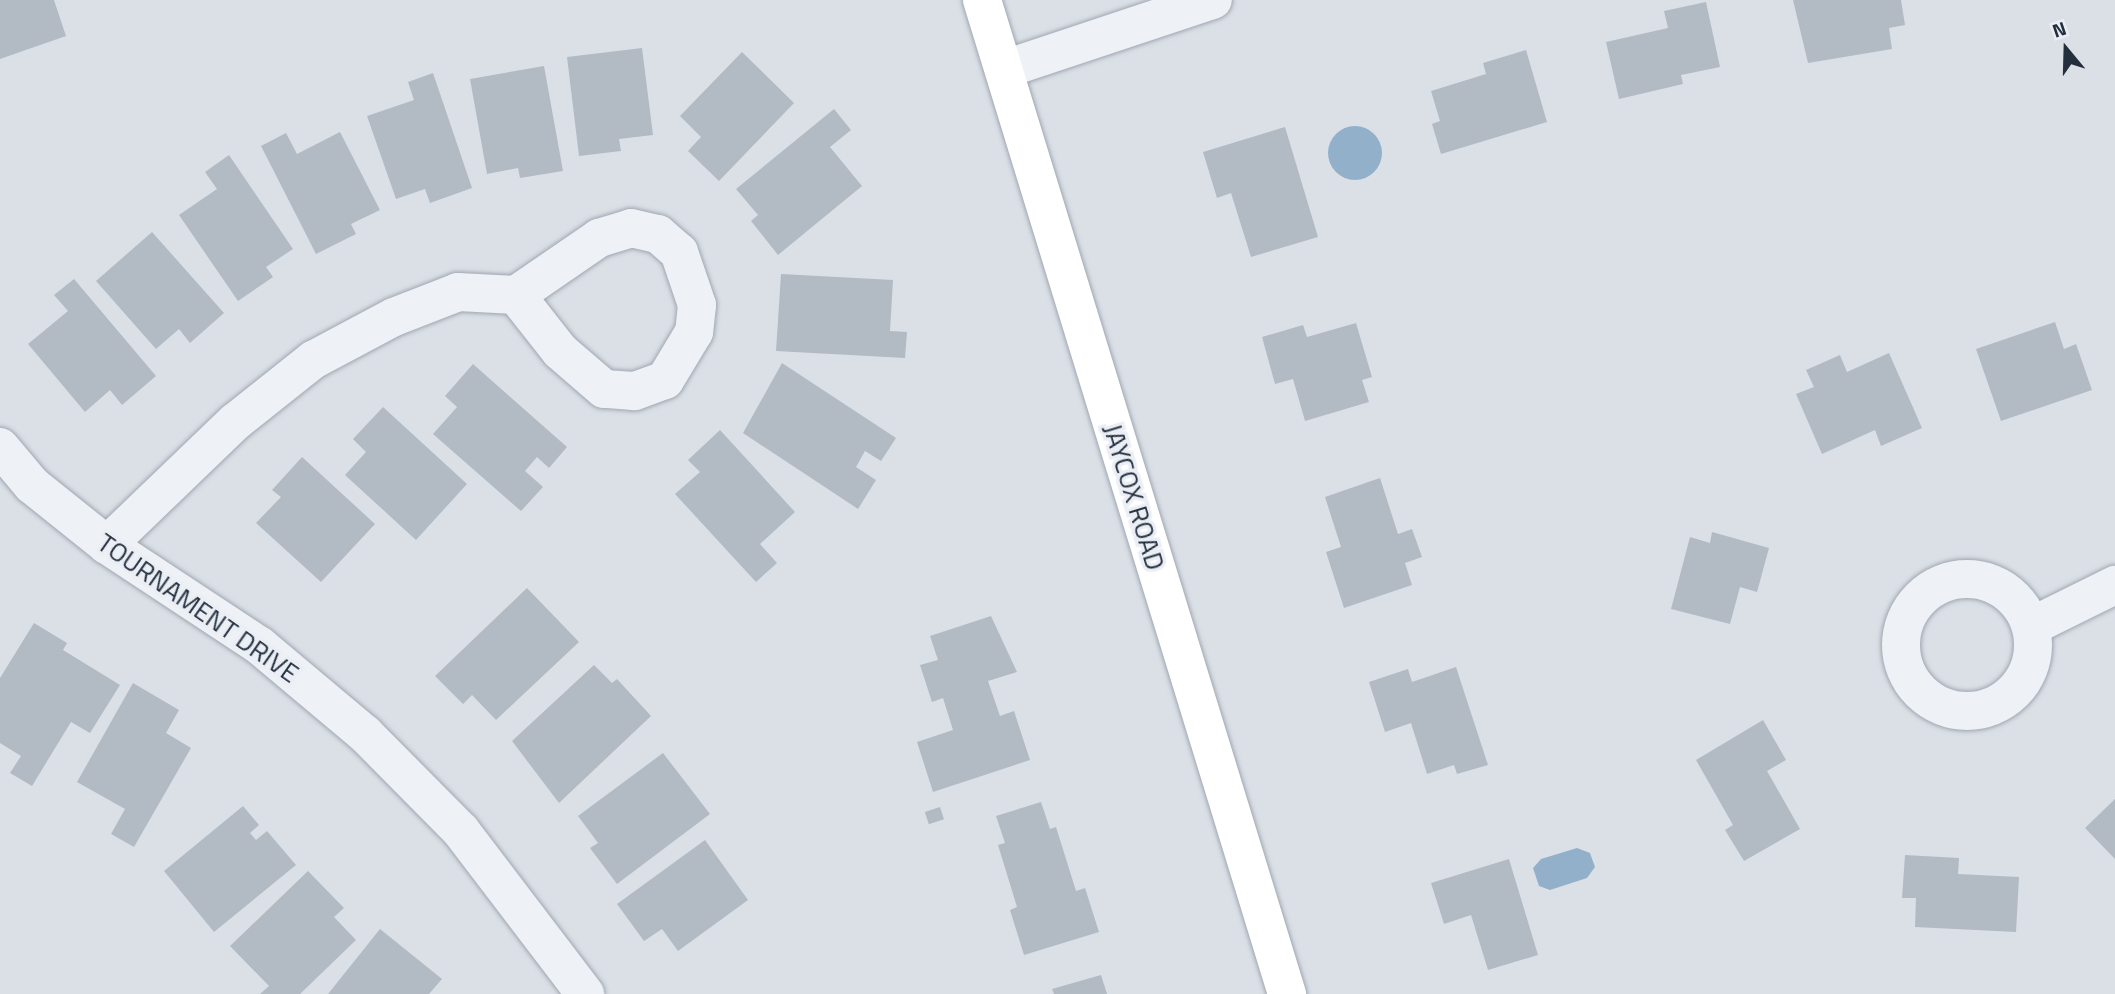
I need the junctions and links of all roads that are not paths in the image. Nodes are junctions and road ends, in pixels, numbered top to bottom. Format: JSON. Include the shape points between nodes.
{"nodes":[{"id":1,"x":982,"y":0,"type":"edge"},
{"id":2,"x":1213,"y":0,"type":"edge"},
{"id":3,"x":1004,"y":69,"type":"junction"},
{"id":4,"x":516,"y":295,"type":"junction"},
{"id":5,"x":0,"y":447,"type":"edge"},
{"id":6,"x":107,"y":545,"type":"junction"},
{"id":7,"x":2115,"y":585,"type":"edge"},
{"id":8,"x":2032,"y":626,"type":"dead end"},
{"id":9,"x":585,"y":994,"type":"edge"},
{"id":10,"x":1287,"y":994,"type":"edge"}],
"edges":[{"from":1,"to":3,"type":"street","name":"JAYCOX ROAD"},
{"from":2,"to":3,"type":"street"},
{"from":3,"to":10,"type":"street","name":"JAYCOX ROAD"},
{"from":4,"to":4,"type":"street","via":[[560,351],[604,389],[634,391],[665,380],[694,332],[692,277],[680,252],[658,234],[631,228],[568,254]]},
{"from":4,"to":6,"type":"street","via":[[458,292],[394,317],[313,360],[235,422]]},
{"from":5,"to":6,"type":"street","name":"TOURNAMENT DRIVE","via":[[32,485]]},
{"from":6,"to":9,"type":"street","name":"TOURNAMENT DRIVE","via":[[260,646],[365,734],[461,831]]},
{"from":7,"to":8,"type":"street"}]}
